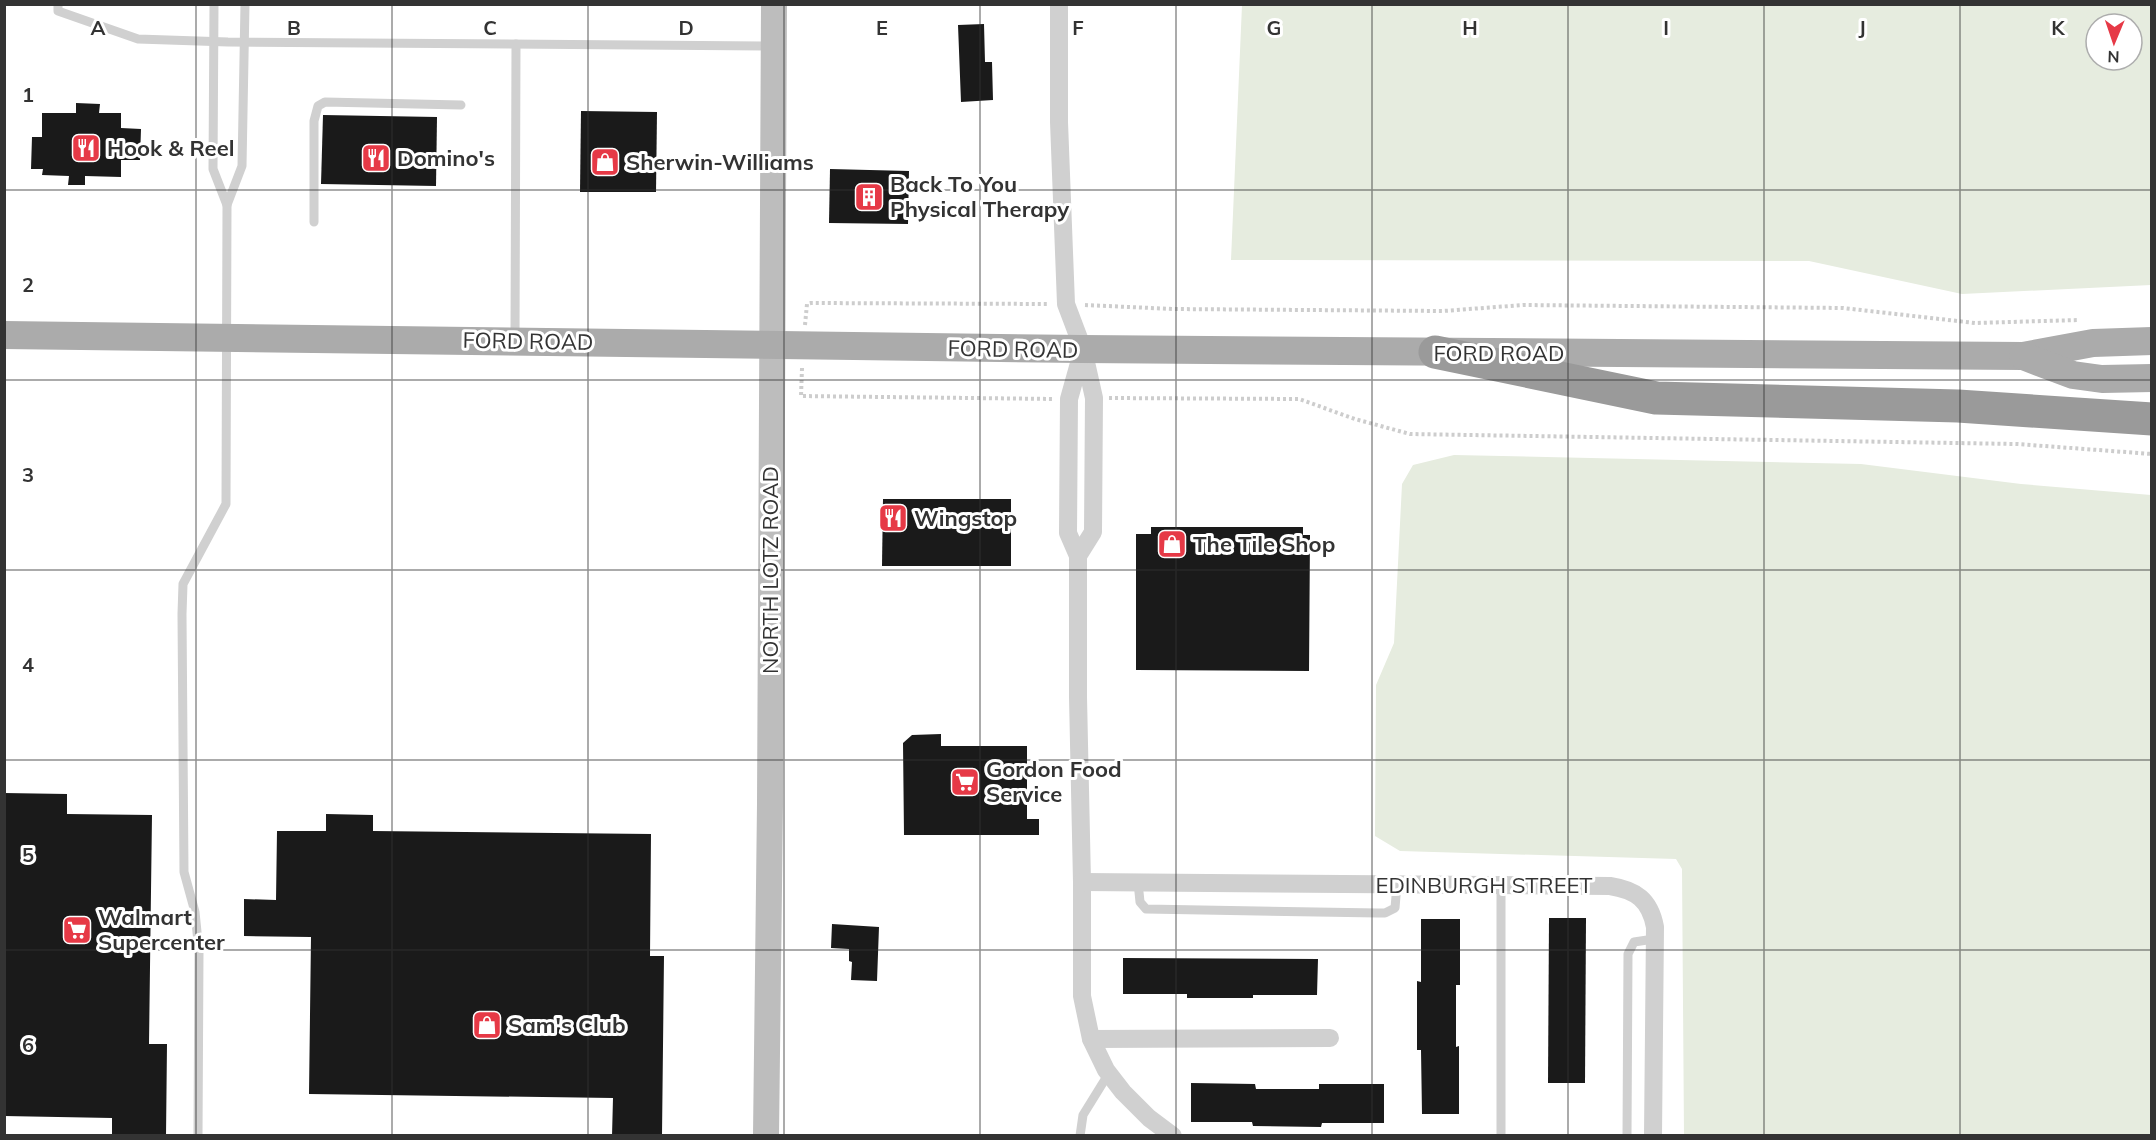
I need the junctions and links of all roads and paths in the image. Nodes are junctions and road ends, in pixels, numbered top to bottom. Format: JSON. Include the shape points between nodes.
{"nodes":[{"id":1,"x":58,"y":4,"type":"edge"},
{"id":2,"x":214,"y":4,"type":"edge"},
{"id":3,"x":245,"y":4,"type":"edge"},
{"id":4,"x":774,"y":4,"type":"edge"},
{"id":5,"x":1059,"y":4,"type":"edge"},
{"id":6,"x":214,"y":41,"type":"junction"},
{"id":7,"x":244,"y":42,"type":"junction"},
{"id":8,"x":516,"y":44,"type":"junction"},
{"id":9,"x":773,"y":46,"type":"junction"},
{"id":10,"x":461,"y":105,"type":"dead end"},
{"id":11,"x":227,"y":205,"type":"junction"},
{"id":12,"x":314,"y":222,"type":"dead end"},
{"id":13,"x":4,"y":335,"type":"edge"},
{"id":14,"x":226,"y":338,"type":"junction"},
{"id":15,"x":514,"y":341,"type":"junction"},
{"id":16,"x":2151,"y":341,"type":"edge"},
{"id":17,"x":771,"y":345,"type":"junction"},
{"id":18,"x":1083,"y":350,"type":"junction"},
{"id":19,"x":1436,"y":352,"type":"junction"},
{"id":20,"x":2022,"y":356,"type":"junction"},
{"id":21,"x":2151,"y":378,"type":"edge"},
{"id":22,"x":2151,"y":419,"type":"edge"},
{"id":23,"x":1082,"y":882,"type":"junction"},
{"id":24,"x":1138,"y":882,"type":"junction"},
{"id":25,"x":1398,"y":884,"type":"junction"},
{"id":26,"x":1501,"y":885,"type":"junction"},
{"id":27,"x":1654,"y":939,"type":"junction"},
{"id":28,"x":1330,"y":1038,"type":"dead end"},
{"id":29,"x":1091,"y":1039,"type":"junction"},
{"id":30,"x":1109,"y":1074,"type":"junction"},
{"id":31,"x":198,"y":1136,"type":"edge"},
{"id":32,"x":766,"y":1136,"type":"edge"},
{"id":33,"x":1080,"y":1136,"type":"edge"},
{"id":34,"x":1173,"y":1136,"type":"edge"},
{"id":35,"x":1501,"y":1136,"type":"edge"},
{"id":36,"x":1627,"y":1136,"type":"edge"},
{"id":37,"x":1653,"y":1136,"type":"edge"}],
"edges":[{"from":1,"to":6,"type":"lane","via":[[58,11],[138,39]]},
{"from":2,"to":6,"type":"lane"},
{"from":3,"to":7,"type":"lane"},
{"from":4,"to":9,"type":"street","name":"NORTH LOTZ ROAD"},
{"from":5,"to":18,"type":"street","via":[[1066,304]]},
{"from":6,"to":7,"type":"lane"},
{"from":6,"to":11,"type":"lane","via":[[213,169]]},
{"from":7,"to":8,"type":"lane"},
{"from":7,"to":11,"type":"lane","via":[[242,166]]},
{"from":8,"to":9,"type":"lane"},
{"from":8,"to":15,"type":"lane"},
{"from":9,"to":17,"type":"street","name":"NORTH LOTZ ROAD"},
{"from":10,"to":12,"type":"lane","via":[[325,102],[318,106],[314,121]]},
{"from":11,"to":14,"type":"lane"},
{"from":13,"to":14,"type":"main road","name":"FORD ROAD"},
{"from":14,"to":15,"type":"main road","name":"FORD ROAD"},
{"from":14,"to":31,"type":"lane","via":[[226,504],[183,584],[184,872],[200,952]]},
{"from":15,"to":17,"type":"main road","name":"FORD ROAD"},
{"from":16,"to":20,"type":"main road","name":"FORD ROAD","via":[[2093,343]]},
{"from":17,"to":18,"type":"main road","name":"FORD ROAD"},
{"from":17,"to":32,"type":"street","name":"NORTH LOTZ ROAD"},
{"from":18,"to":19,"type":"main road","name":"FORD ROAD"},
{"from":18,"to":23,"type":"street","via":[[1094,398],[1093,532],[1078,556]]},
{"from":19,"to":20,"type":"main road","name":"FORD ROAD"},
{"from":19,"to":22,"type":"highway","via":[[1656,398],[1958,406]]},
{"from":20,"to":21,"type":"main road","name":"FORD ROAD","via":[[2073,375]]},
{"from":23,"to":24,"type":"street","name":"EDINBURGH STREET"},
{"from":23,"to":29,"type":"street","via":[[1082,996]]},
{"from":24,"to":25,"type":"street","name":"EDINBURGH STREET"},
{"from":24,"to":25,"type":"lane","via":[[1140,902],[1146,909],[1378,913],[1395,908]]},
{"from":25,"to":26,"type":"street","name":"EDINBURGH STREET"},
{"from":26,"to":27,"type":"street","name":"EDINBURGH STREET","via":[[1627,889],[1650,909]]},
{"from":26,"to":35,"type":"lane"},
{"from":27,"to":36,"type":"lane","via":[[1634,942],[1628,954]]},
{"from":27,"to":37,"type":"street","name":"EDINBURGH STREET"},
{"from":28,"to":29,"type":"street"},
{"from":29,"to":30,"type":"street"},
{"from":30,"to":33,"type":"lane","via":[[1083,1114]]},
{"from":30,"to":34,"type":"street","via":[[1149,1118]]}]}
